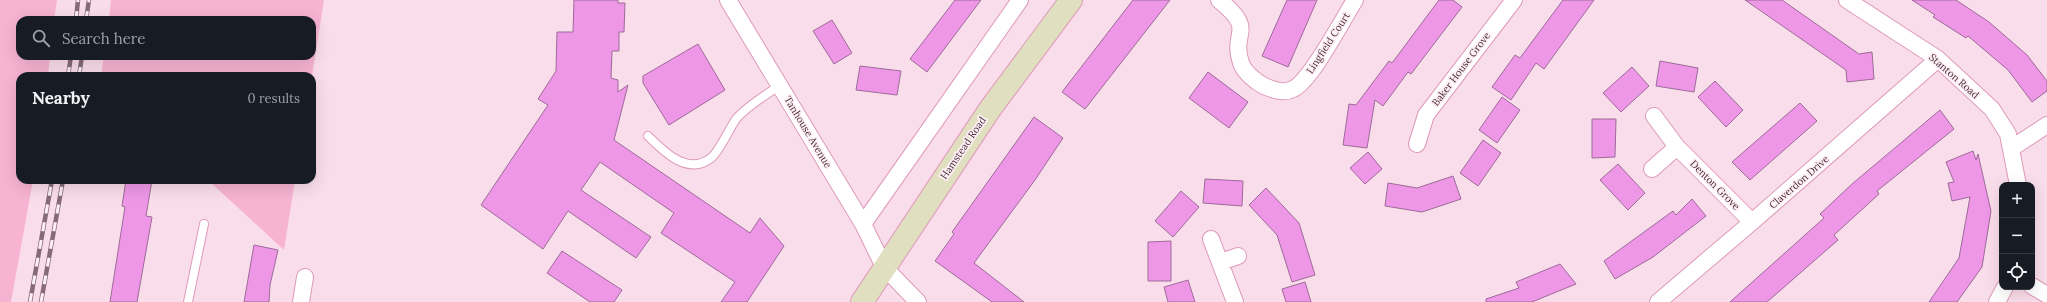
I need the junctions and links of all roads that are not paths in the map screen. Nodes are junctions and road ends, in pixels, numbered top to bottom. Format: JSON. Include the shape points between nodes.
{"nodes":[{"id":1,"x":728,"y":0,"type":"edge"},
{"id":2,"x":1020,"y":0,"type":"edge"},
{"id":3,"x":1071,"y":0,"type":"edge"},
{"id":4,"x":1219,"y":0,"type":"edge"},
{"id":5,"x":1356,"y":0,"type":"edge"},
{"id":6,"x":1514,"y":0,"type":"edge"},
{"id":7,"x":1847,"y":0,"type":"edge"},
{"id":8,"x":1938,"y":59,"type":"junction"},
{"id":9,"x":780,"y":85,"type":"junction"},
{"id":10,"x":1654,"y":116,"type":"dead end"},
{"id":11,"x":2047,"y":125,"type":"edge"},
{"id":12,"x":648,"y":136,"type":"dead end"},
{"id":13,"x":1417,"y":144,"type":"dead end"},
{"id":14,"x":1677,"y":147,"type":"junction"},
{"id":15,"x":2012,"y":148,"type":"junction"},
{"id":16,"x":1652,"y":169,"type":"dead end"},
{"id":17,"x":2018,"y":182,"type":"edge"},
{"id":18,"x":1752,"y":222,"type":"junction"},
{"id":19,"x":204,"y":224,"type":"dead end"},
{"id":20,"x":862,"y":224,"type":"junction"},
{"id":21,"x":1211,"y":239,"type":"dead end"},
{"id":22,"x":1238,"y":256,"type":"dead end"},
{"id":23,"x":1221,"y":262,"type":"junction"},
{"id":24,"x":884,"y":267,"type":"junction"},
{"id":25,"x":305,"y":277,"type":"dead end"},
{"id":26,"x":2035,"y":288,"type":"edge"},
{"id":27,"x":2003,"y":290,"type":"edge"},
{"id":28,"x":2047,"y":295,"type":"edge"},
{"id":29,"x":305,"y":301,"type":"edge"},
{"id":30,"x":188,"y":302,"type":"edge"},
{"id":31,"x":862,"y":302,"type":"edge"},
{"id":32,"x":918,"y":302,"type":"edge"},
{"id":33,"x":1235,"y":302,"type":"edge"},
{"id":34,"x":1658,"y":302,"type":"edge"},
{"id":35,"x":1996,"y":302,"type":"edge"}],
"edges":[{"from":1,"to":9,"type":"street","name":"Tanhouse Avenue"},
{"from":2,"to":20,"type":"street"},
{"from":3,"to":24,"type":"main road","name":"Hamstead Road","via":[[990,109]]},
{"from":4,"to":5,"type":"street","name":"Lingfield Court","via":[[1240,20],[1242,31],[1238,51],[1241,65],[1257,83],[1277,92],[1294,89],[1313,69]]},
{"from":6,"to":13,"type":"street","name":"Baker House Grove","via":[[1426,115]]},
{"from":7,"to":8,"type":"street","name":"Stanton Road"},
{"from":8,"to":15,"type":"street","name":"Stanton Road","via":[[1992,109],[2008,134]]},
{"from":8,"to":18,"type":"street","name":"Claverdon Drive"},
{"from":9,"to":12,"type":"lane","via":[[747,108],[736,119],[711,158],[696,165],[687,165],[662,150]]},
{"from":9,"to":20,"type":"street","name":"Tanhouse Avenue"},
{"from":10,"to":14,"type":"street","name":"Denton Grove"},
{"from":11,"to":15,"type":"street"},
{"from":14,"to":16,"type":"street"},
{"from":14,"to":18,"type":"street","name":"Denton Grove"},
{"from":15,"to":17,"type":"street","name":"Stanton Road"},
{"from":18,"to":34,"type":"street","name":"Claverdon Drive"},
{"from":19,"to":30,"type":"lane"},
{"from":20,"to":24,"type":"street","name":"Tanhouse Avenue"},
{"from":21,"to":23,"type":"street"},
{"from":22,"to":23,"type":"street"},
{"from":23,"to":33,"type":"street"},
{"from":24,"to":31,"type":"main road","name":"Hamstead Road"},
{"from":24,"to":32,"type":"street"},
{"from":25,"to":29,"type":"street"},
{"from":26,"to":28,"type":"street"},
{"from":27,"to":35,"type":"street"}]}
